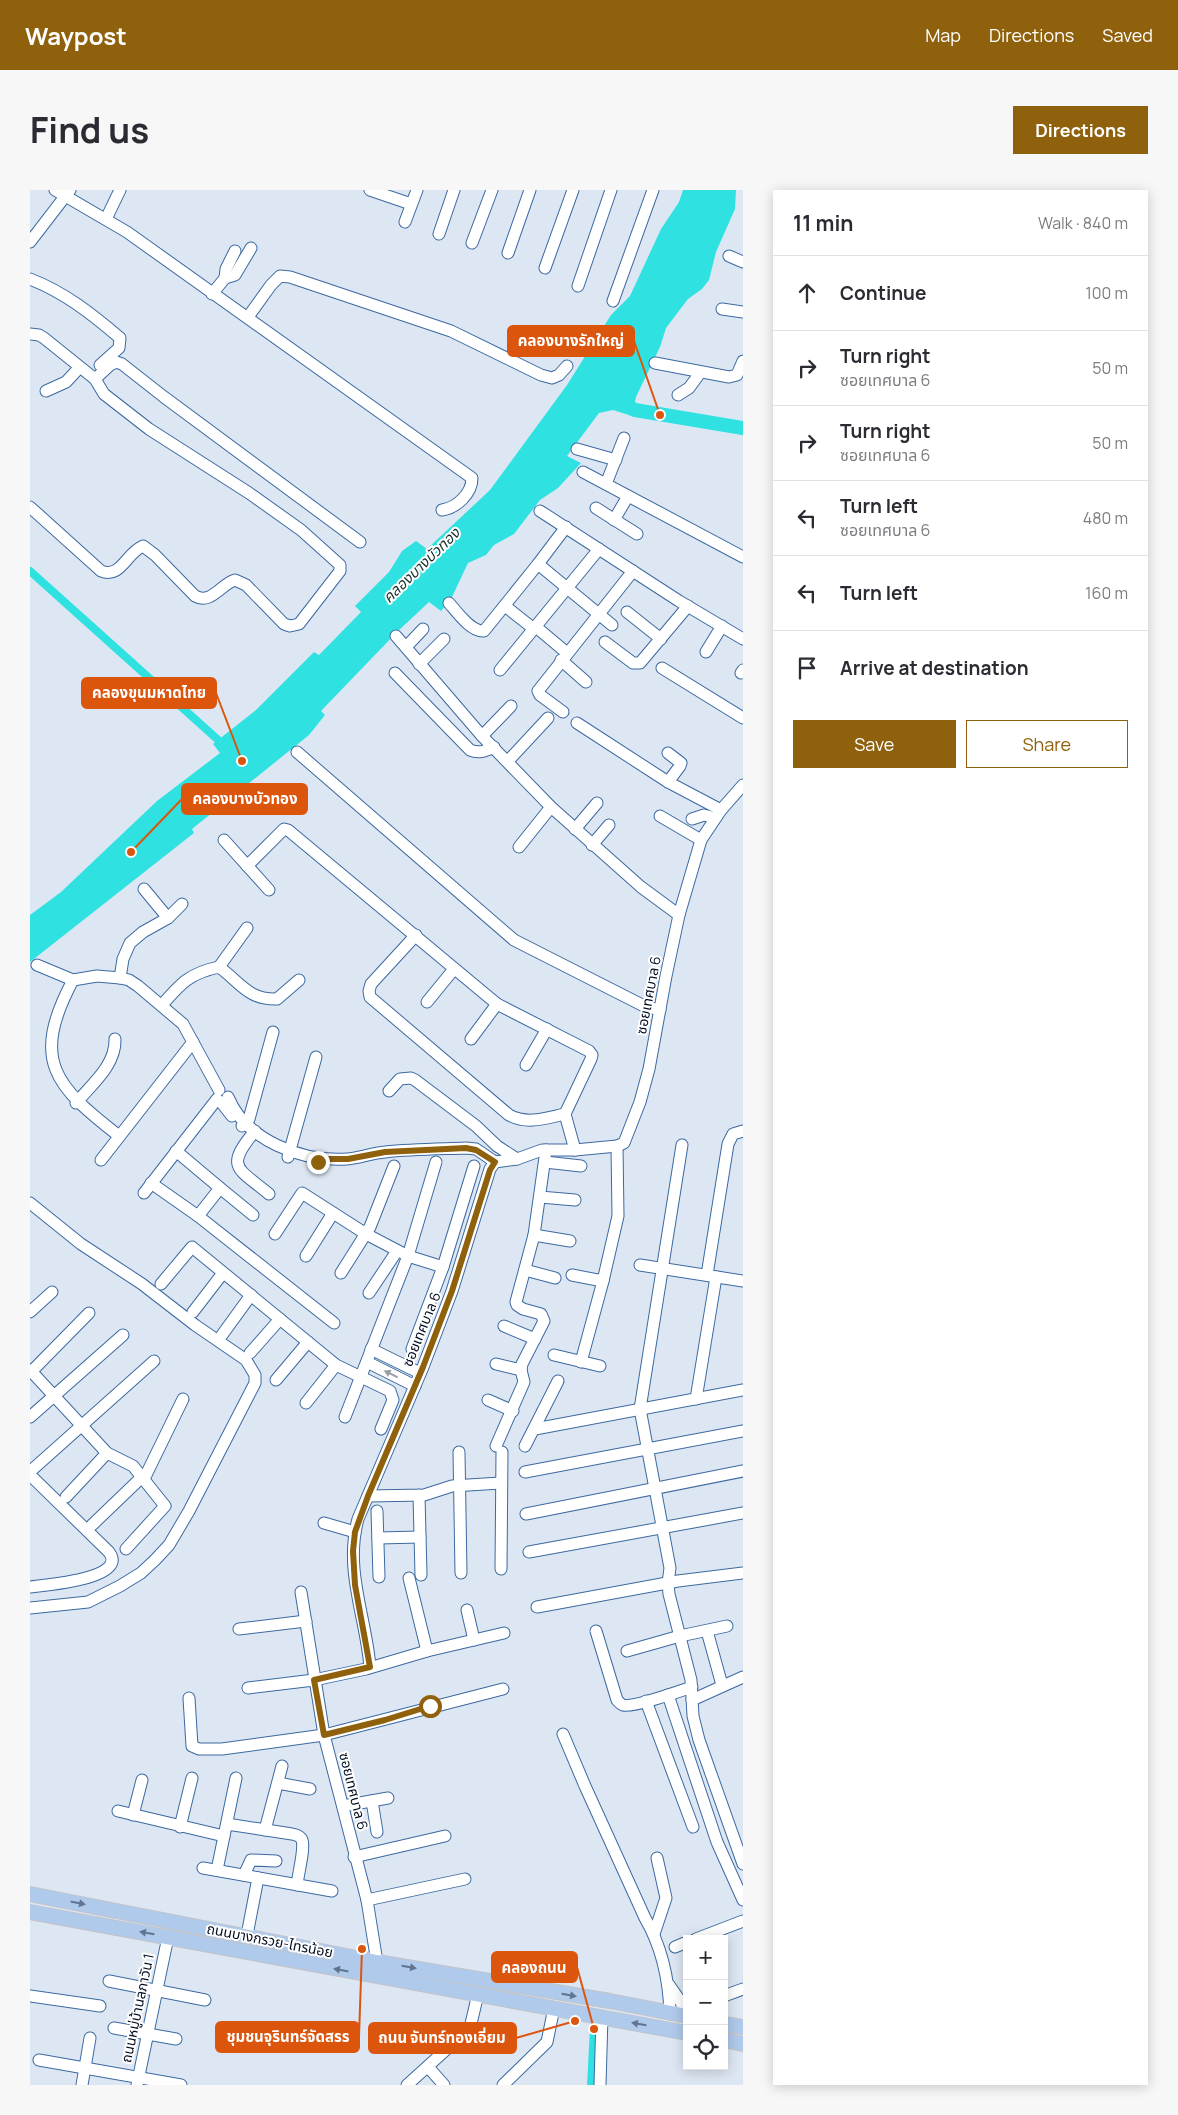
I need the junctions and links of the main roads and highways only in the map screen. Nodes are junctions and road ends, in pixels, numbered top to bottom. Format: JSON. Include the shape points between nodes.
{"nodes":[{"id":1,"x":30,"y":1894,"type":"edge"},
{"id":2,"x":30,"y":1912,"type":"edge"},
{"id":3,"x":455,"y":1975,"type":"junction"},
{"id":4,"x":452,"y":1990,"type":"junction"},
{"id":5,"x":683,"y":2016,"type":"edge"},
{"id":6,"x":728,"y":2025,"type":"edge"},
{"id":7,"x":743,"y":2027,"type":"edge"},
{"id":8,"x":683,"y":2032,"type":"edge"},
{"id":9,"x":728,"y":2041,"type":"edge"},
{"id":10,"x":743,"y":2044,"type":"edge"}],
"edges":[{"from":1,"to":3,"type":"main road","name":"ถนนบางกรวย-ไทรน้อย","one_way":true},
{"from":4,"to":2,"type":"main road","name":"ถนนบางกรวย-ไทรน้อย","one_way":true},
{"from":3,"to":4,"type":"main road"},
{"from":3,"to":5,"type":"main road","name":"ถนนบางกรวย-ไทรน้อย","one_way":true},
{"from":8,"to":4,"type":"main road","name":"ถนนบางกรวย-ไทรน้อย","one_way":true},
{"from":6,"to":7,"type":"main road"},
{"from":9,"to":10,"type":"main road"}]}
